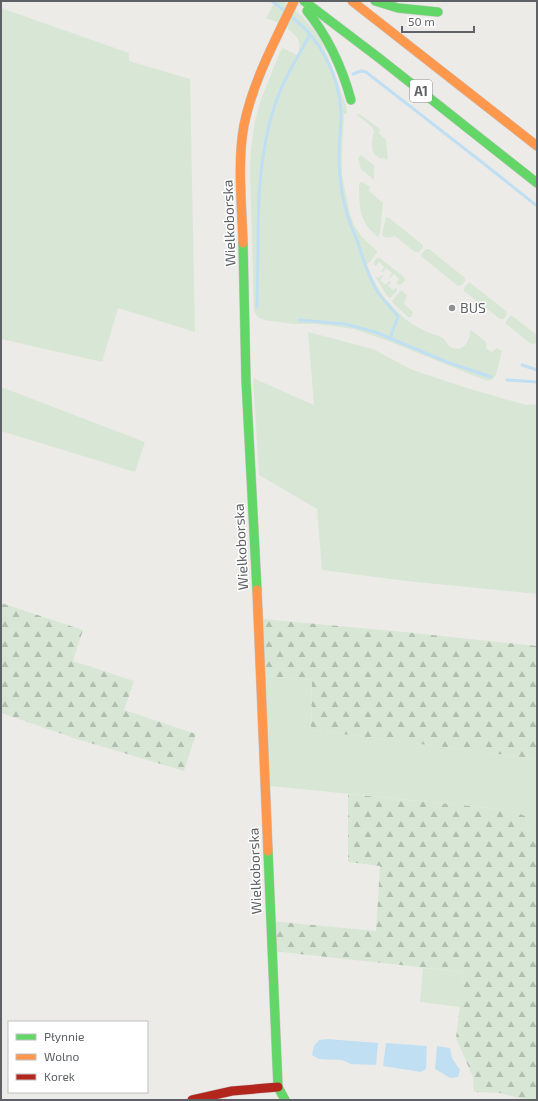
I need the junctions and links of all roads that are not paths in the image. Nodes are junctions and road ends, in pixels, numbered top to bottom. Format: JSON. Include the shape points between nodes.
{"nodes":[{"id":1,"x":294,"y":1,"type":"edge"},
{"id":2,"x":298,"y":1,"type":"edge"},
{"id":3,"x":304,"y":1,"type":"edge"},
{"id":4,"x":352,"y":1,"type":"edge"},
{"id":5,"x":375,"y":1,"type":"edge"},
{"id":6,"x":438,"y":12,"type":"dead end"},
{"id":7,"x":351,"y":100,"type":"dead end"},
{"id":8,"x":537,"y":146,"type":"edge"},
{"id":9,"x":537,"y":184,"type":"edge"},
{"id":10,"x":278,"y":1087,"type":"junction"},
{"id":11,"x":192,"y":1100,"type":"edge"},
{"id":12,"x":285,"y":1100,"type":"edge"}],
"edges":[{"from":1,"to":10,"type":"main road","name":"Wielkoborska","via":[[251,97],[244,126],[241,163],[246,380]]},
{"from":2,"to":7,"type":"main road","via":[[331,43],[342,68]]},
{"from":3,"to":9,"type":"main road","number":"A1"},
{"from":4,"to":8,"type":"main road","number":"A1"},
{"from":5,"to":6,"type":"main road","via":[[409,10]]},
{"from":10,"to":11,"type":"main road","via":[[232,1090]]},
{"from":10,"to":12,"type":"main road","name":"Wielkoborska"}]}
